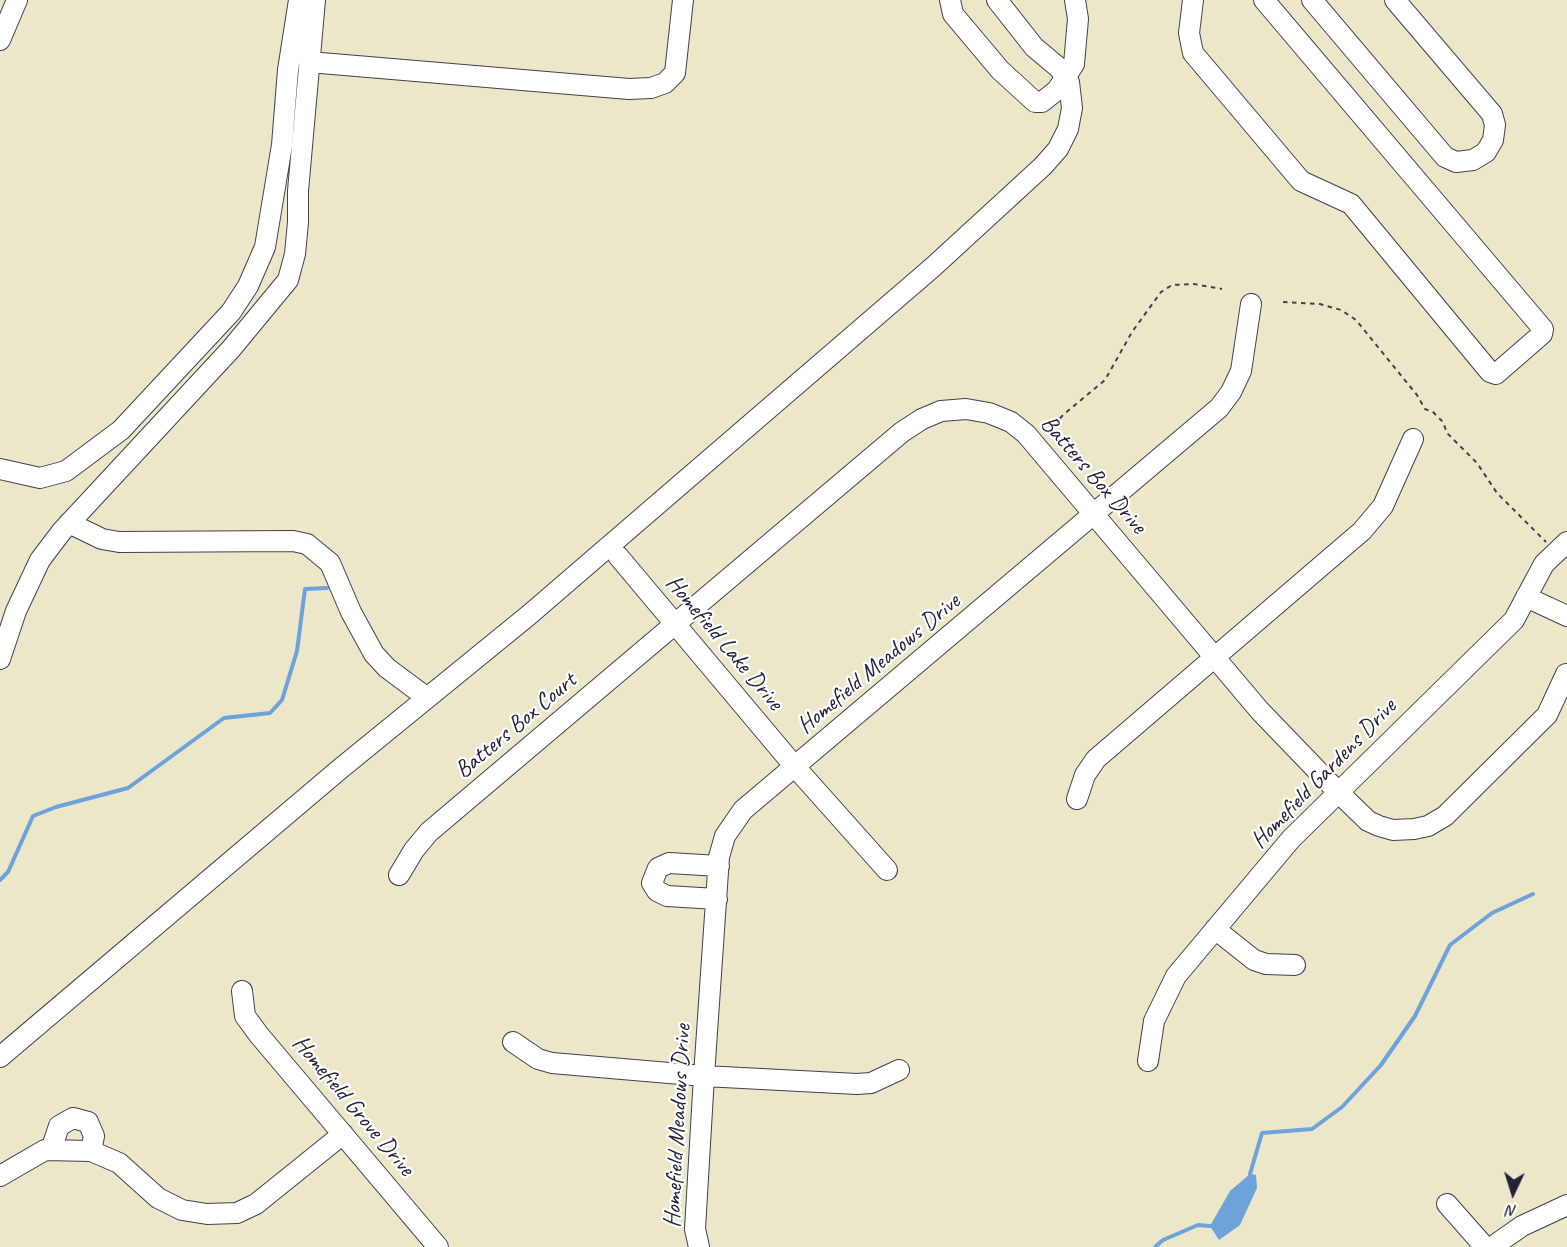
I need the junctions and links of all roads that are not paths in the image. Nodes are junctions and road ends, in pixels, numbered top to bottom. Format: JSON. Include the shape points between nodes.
{"nodes":[{"id":1,"x":17,"y":0,"type":"edge"},
{"id":2,"x":299,"y":0,"type":"edge"},
{"id":3,"x":315,"y":0,"type":"edge"},
{"id":4,"x":683,"y":0,"type":"edge"},
{"id":5,"x":950,"y":0,"type":"edge"},
{"id":6,"x":997,"y":0,"type":"edge"},
{"id":7,"x":1075,"y":0,"type":"edge"},
{"id":8,"x":1193,"y":0,"type":"edge"},
{"id":9,"x":1264,"y":0,"type":"edge"},
{"id":10,"x":1312,"y":0,"type":"edge"},
{"id":11,"x":1395,"y":0,"type":"edge"},
{"id":12,"x":0,"y":40,"type":"edge"},
{"id":13,"x":309,"y":62,"type":"junction"},
{"id":14,"x":1066,"y":78,"type":"junction"},
{"id":15,"x":1251,"y":304,"type":"dead end"},
{"id":16,"x":179,"y":368,"type":"junction"},
{"id":17,"x":199,"y":385,"type":"junction"},
{"id":18,"x":1413,"y":439,"type":"dead end"},
{"id":19,"x":0,"y":469,"type":"edge"},
{"id":20,"x":1094,"y":514,"type":"junction"},
{"id":21,"x":69,"y":523,"type":"junction"},
{"id":22,"x":1567,"y":542,"type":"edge"},
{"id":23,"x":618,"y":556,"type":"dead end"},
{"id":24,"x":1526,"y":597,"type":"junction"},
{"id":25,"x":1567,"y":616,"type":"edge"},
{"id":26,"x":675,"y":625,"type":"junction"},
{"id":27,"x":1215,"y":658,"type":"junction"},
{"id":28,"x":0,"y":659,"type":"edge"},
{"id":29,"x":1566,"y":674,"type":"edge"},
{"id":30,"x":426,"y":697,"type":"junction"},
{"id":31,"x":796,"y":768,"type":"junction"},
{"id":32,"x":1338,"y":792,"type":"junction"},
{"id":33,"x":1077,"y":799,"type":"dead end"},
{"id":34,"x":719,"y":866,"type":"junction"},
{"id":35,"x":887,"y":870,"type":"dead end"},
{"id":36,"x":399,"y":875,"type":"dead end"},
{"id":37,"x":717,"y":899,"type":"junction"},
{"id":38,"x":1215,"y":929,"type":"junction"},
{"id":39,"x":1295,"y":964,"type":"dead end"},
{"id":40,"x":242,"y":991,"type":"dead end"},
{"id":41,"x":513,"y":1042,"type":"dead end"},
{"id":42,"x":0,"y":1057,"type":"edge"},
{"id":43,"x":1148,"y":1061,"type":"dead end"},
{"id":44,"x":899,"y":1070,"type":"dead end"},
{"id":45,"x":705,"y":1076,"type":"junction"},
{"id":46,"x":342,"y":1134,"type":"junction"},
{"id":47,"x":51,"y":1150,"type":"junction"},
{"id":48,"x":91,"y":1151,"type":"junction"},
{"id":49,"x":0,"y":1176,"type":"edge"},
{"id":50,"x":1447,"y":1204,"type":"dead end"},
{"id":51,"x":1567,"y":1205,"type":"edge"},
{"id":52,"x":438,"y":1247,"type":"edge"},
{"id":53,"x":699,"y":1247,"type":"edge"},
{"id":54,"x":1485,"y":1247,"type":"edge"},
{"id":55,"x":1492,"y":1247,"type":"edge"}],
"edges":[{"from":1,"to":12,"type":"street"},
{"from":2,"to":16,"type":"street","via":[[265,247],[248,286],[231,312]]},
{"from":3,"to":13,"type":"street"},
{"from":4,"to":13,"type":"street","via":[[675,73],[665,83],[651,88]]},
{"from":5,"to":14,"type":"street","via":[[953,14],[999,69],[1035,102],[1046,100]]},
{"from":6,"to":14,"type":"street","via":[[1034,47]]},
{"from":7,"to":14,"type":"street","via":[[1077,47]]},
{"from":8,"to":9,"type":"street","via":[[1189,33],[1193,52],[1301,181],[1351,204],[1490,372],[1496,374],[1544,329]]},
{"from":10,"to":11,"type":"street","via":[[1445,158],[1456,162],[1473,160],[1486,152],[1493,140],[1492,114]]},
{"from":13,"to":17,"type":"street","via":[[295,254],[288,280]]},
{"from":14,"to":30,"type":"street","via":[[1072,108],[1068,129],[1058,149],[1012,198],[529,615]]},
{"from":15,"to":20,"type":"street","name":"Homefield Meadows Drive","via":[[1241,371],[1231,392],[1197,428]]},
{"from":16,"to":17,"type":"street"},
{"from":16,"to":19,"type":"street","via":[[121,430],[66,471],[40,478]]},
{"from":17,"to":21,"type":"street"},
{"from":18,"to":27,"type":"street","via":[[1383,506],[1362,531]]},
{"from":20,"to":26,"type":"street","name":"Batters Box Drive","via":[[1011,422],[966,409],[941,411],[902,432]]},
{"from":20,"to":27,"type":"street","name":"Batters Box Drive"},
{"from":20,"to":31,"type":"street","name":"Homefield Meadows Drive"},
{"from":21,"to":28,"type":"street","via":[[40,561],[16,611]]},
{"from":21,"to":30,"type":"street","via":[[102,539],[119,542],[308,544],[330,563],[374,654]]},
{"from":22,"to":24,"type":"street","name":"Homefield Gardens Drive","via":[[1544,564]]},
{"from":23,"to":26,"type":"street","name":"Homefield Lake Drive"},
{"from":24,"to":25,"type":"street"},
{"from":24,"to":32,"type":"street","name":"Homefield Gardens Drive","via":[[1502,634]]},
{"from":26,"to":31,"type":"street","name":"Homefield Lake Drive"},
{"from":26,"to":36,"type":"street","name":"Batters Box Court","via":[[429,832]]},
{"from":27,"to":32,"type":"street","name":"Batters Box Drive"},
{"from":27,"to":33,"type":"street","via":[[1096,759]]},
{"from":29,"to":32,"type":"street","name":"Batters Box Drive","via":[[1547,715],[1538,725],[1445,816],[1428,826],[1393,830],[1379,826],[1368,821]]},
{"from":30,"to":42,"type":"street"},
{"from":31,"to":34,"type":"street","name":"Homefield Meadows Drive","via":[[743,810],[725,836]]},
{"from":31,"to":35,"type":"street","name":"Homefield Lake Drive"},
{"from":32,"to":38,"type":"street","name":"Homefield Gardens Drive","via":[[1291,838]]},
{"from":34,"to":37,"type":"street","name":"Homefield Meadows Drive"},
{"from":34,"to":37,"type":"street","via":[[669,863],[658,868],[652,883],[667,896]]},
{"from":37,"to":45,"type":"street","name":"Homefield Meadows Drive"},
{"from":38,"to":39,"type":"street","via":[[1254,960]]},
{"from":38,"to":43,"type":"street","name":"Homefield Gardens Drive","via":[[1176,976],[1164,998],[1154,1021]]},
{"from":40,"to":46,"type":"street","name":"Homefield Grove Drive","via":[[245,1016]]},
{"from":41,"to":45,"type":"street","via":[[538,1059],[552,1063]]},
{"from":44,"to":45,"type":"street","via":[[871,1083],[857,1084]]},
{"from":45,"to":53,"type":"street","name":"Homefield Meadows Drive","via":[[695,1229]]},
{"from":46,"to":48,"type":"street","via":[[256,1204],[237,1213],[182,1210],[158,1198],[119,1163]]},
{"from":46,"to":52,"type":"street","name":"Homefield Grove Drive"},
{"from":47,"to":48,"type":"street"},
{"from":47,"to":48,"type":"street","via":[[59,1126],[73,1118],[88,1122],[94,1136]]},
{"from":47,"to":49,"type":"street","via":[[26,1159]]},
{"from":50,"to":54,"type":"street"},
{"from":51,"to":55,"type":"street","via":[[1522,1226]]}]}
